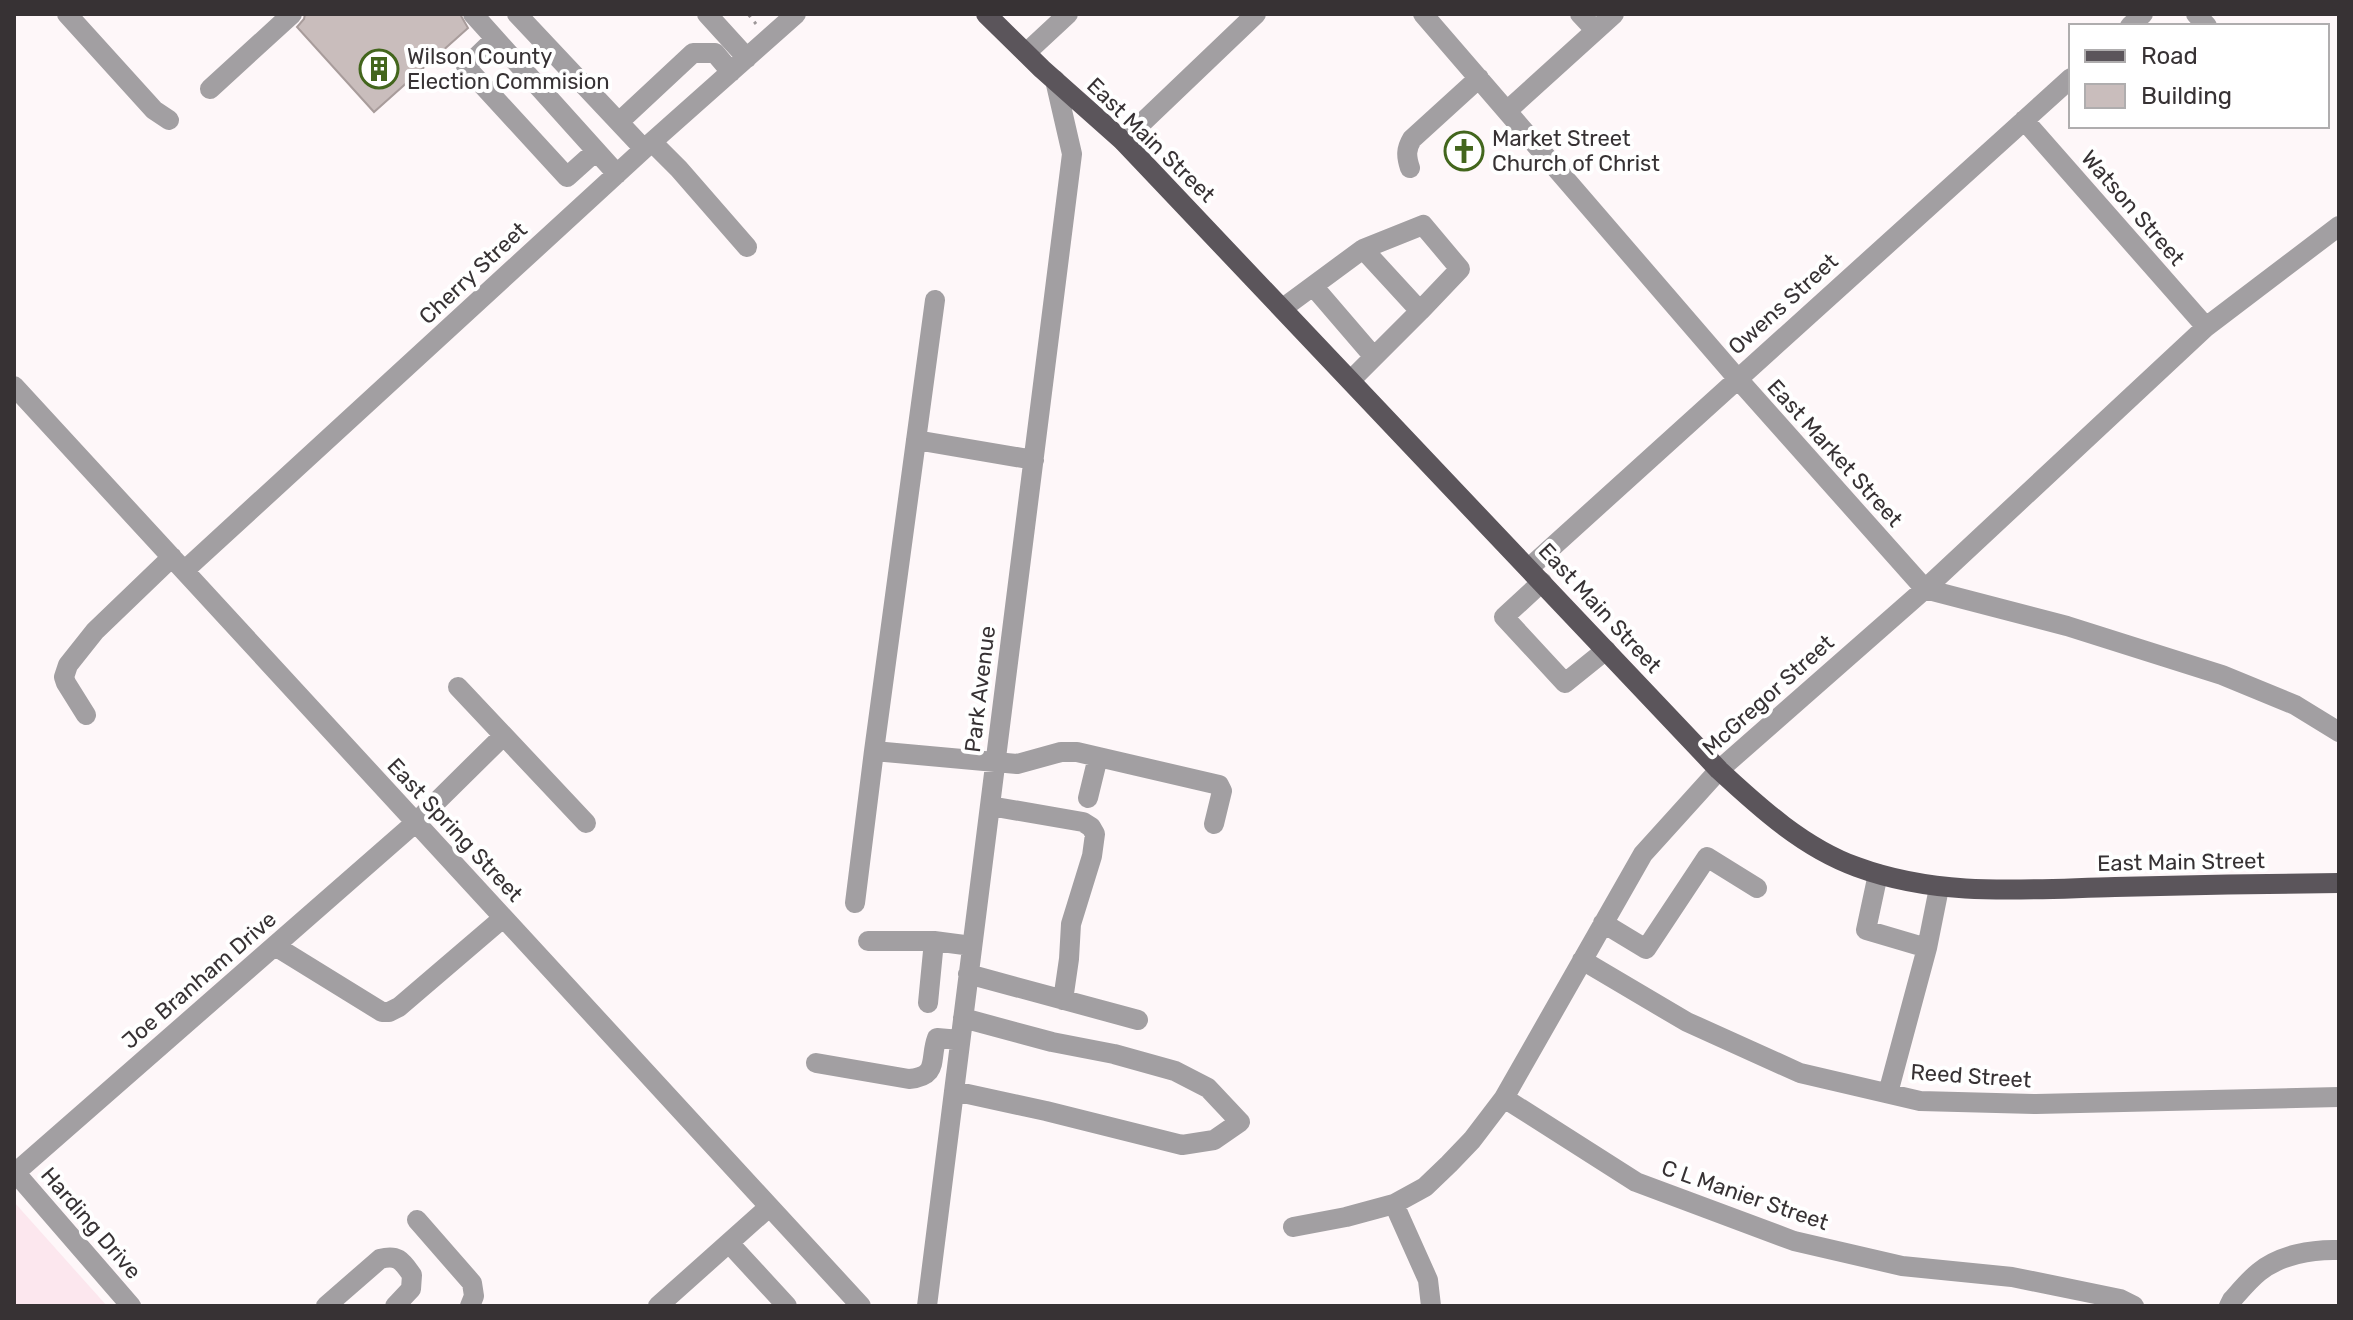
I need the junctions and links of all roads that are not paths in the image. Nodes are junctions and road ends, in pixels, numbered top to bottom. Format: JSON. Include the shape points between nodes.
{"nodes":[{"id":1,"x":67,"y":14,"type":"edge"},
{"id":2,"x":292,"y":14,"type":"edge"},
{"id":3,"x":473,"y":14,"type":"edge"},
{"id":4,"x":517,"y":14,"type":"edge"},
{"id":5,"x":707,"y":14,"type":"edge"},
{"id":6,"x":796,"y":14,"type":"edge"},
{"id":7,"x":986,"y":14,"type":"edge"},
{"id":8,"x":1068,"y":14,"type":"edge"},
{"id":9,"x":1256,"y":14,"type":"edge"},
{"id":10,"x":1423,"y":14,"type":"edge"},
{"id":11,"x":1580,"y":14,"type":"edge"},
{"id":12,"x":1614,"y":14,"type":"edge"},
{"id":13,"x":1595,"y":30,"type":"junction"},
{"id":14,"x":495,"y":39,"type":"junction"},
{"id":15,"x":1026,"y":53,"type":"junction"},
{"id":16,"x":747,"y":58,"type":"junction"},
{"id":17,"x":731,"y":72,"type":"junction"},
{"id":18,"x":1479,"y":78,"type":"junction"},
{"id":19,"x":1055,"y":80,"type":"junction"},
{"id":20,"x":2069,"y":80,"type":"edge"},
{"id":21,"x":210,"y":89,"type":"dead end"},
{"id":22,"x":1507,"y":111,"type":"junction"},
{"id":23,"x":169,"y":120,"type":"dead end"},
{"id":24,"x":2024,"y":120,"type":"junction"},
{"id":25,"x":619,"y":122,"type":"junction"},
{"id":26,"x":1123,"y":141,"type":"junction"},
{"id":27,"x":648,"y":145,"type":"junction"},
{"id":28,"x":596,"y":151,"type":"junction"},
{"id":29,"x":1410,"y":168,"type":"dead end"},
{"id":30,"x":617,"y":174,"type":"junction"},
{"id":31,"x":2339,"y":226,"type":"edge"},
{"id":32,"x":747,"y":247,"type":"dead end"},
{"id":33,"x":1363,"y":249,"type":"junction"},
{"id":34,"x":1313,"y":286,"type":"junction"},
{"id":35,"x":935,"y":300,"type":"dead end"},
{"id":36,"x":1283,"y":308,"type":"junction"},
{"id":37,"x":1420,"y":311,"type":"junction"},
{"id":38,"x":2206,"y":327,"type":"junction"},
{"id":39,"x":1374,"y":357,"type":"junction"},
{"id":40,"x":1737,"y":378,"type":"junction"},
{"id":41,"x":1351,"y":380,"type":"junction"},
{"id":42,"x":14,"y":386,"type":"edge"},
{"id":43,"x":916,"y":440,"type":"junction"},
{"id":44,"x":1034,"y":460,"type":"junction"},
{"id":45,"x":178,"y":563,"type":"junction"},
{"id":46,"x":1536,"y":575,"type":"junction"},
{"id":47,"x":1925,"y":589,"type":"junction"},
{"id":48,"x":1606,"y":650,"type":"junction"},
{"id":49,"x":458,"y":687,"type":"dead end"},
{"id":50,"x":86,"y":715,"type":"dead end"},
{"id":51,"x":2339,"y":732,"type":"edge"},
{"id":52,"x":503,"y":736,"type":"junction"},
{"id":53,"x":874,"y":751,"type":"junction"},
{"id":54,"x":1098,"y":757,"type":"junction"},
{"id":55,"x":995,"y":764,"type":"junction"},
{"id":56,"x":1719,"y":770,"type":"junction"},
{"id":57,"x":1088,"y":798,"type":"dead end"},
{"id":58,"x":990,"y":806,"type":"junction"},
{"id":59,"x":415,"y":823,"type":"junction"},
{"id":60,"x":586,"y":823,"type":"dead end"},
{"id":61,"x":1214,"y":824,"type":"dead end"},
{"id":62,"x":1878,"y":874,"type":"junction"},
{"id":63,"x":2339,"y":883,"type":"edge"},
{"id":64,"x":1757,"y":888,"type":"dead end"},
{"id":65,"x":1939,"y":888,"type":"junction"},
{"id":66,"x":855,"y":903,"type":"dead end"},
{"id":67,"x":503,"y":918,"type":"junction"},
{"id":68,"x":1603,"y":923,"type":"junction"},
{"id":69,"x":868,"y":941,"type":"dead end"},
{"id":70,"x":934,"y":941,"type":"junction"},
{"id":71,"x":275,"y":946,"type":"junction"},
{"id":72,"x":972,"y":946,"type":"junction"},
{"id":73,"x":1927,"y":948,"type":"junction"},
{"id":74,"x":1582,"y":960,"type":"junction"},
{"id":75,"x":968,"y":974,"type":"junction"},
{"id":76,"x":1063,"y":1000,"type":"junction"},
{"id":77,"x":928,"y":1003,"type":"dead end"},
{"id":78,"x":963,"y":1018,"type":"junction"},
{"id":79,"x":1138,"y":1020,"type":"dead end"},
{"id":80,"x":960,"y":1040,"type":"junction"},
{"id":81,"x":816,"y":1063,"type":"dead end"},
{"id":82,"x":954,"y":1091,"type":"junction"},
{"id":83,"x":1888,"y":1093,"type":"junction"},
{"id":84,"x":2339,"y":1097,"type":"edge"},
{"id":85,"x":1504,"y":1098,"type":"junction"},
{"id":86,"x":15,"y":1172,"type":"edge"},
{"id":87,"x":1394,"y":1204,"type":"junction"},
{"id":88,"x":769,"y":1207,"type":"junction"},
{"id":89,"x":417,"y":1220,"type":"dead end"},
{"id":90,"x":1293,"y":1227,"type":"dead end"},
{"id":91,"x":729,"y":1243,"type":"junction"},
{"id":92,"x":2339,"y":1250,"type":"edge"},
{"id":93,"x":131,"y":1306,"type":"edge"},
{"id":94,"x":326,"y":1306,"type":"edge"},
{"id":95,"x":395,"y":1306,"type":"edge"},
{"id":96,"x":470,"y":1306,"type":"edge"},
{"id":97,"x":658,"y":1306,"type":"edge"},
{"id":98,"x":787,"y":1306,"type":"edge"},
{"id":99,"x":861,"y":1306,"type":"edge"},
{"id":100,"x":927,"y":1306,"type":"edge"},
{"id":101,"x":1431,"y":1306,"type":"edge"},
{"id":102,"x":2134,"y":1306,"type":"edge"},
{"id":103,"x":2229,"y":1306,"type":"edge"}],
"edges":[{"from":1,"to":23,"type":"street"},
{"from":2,"to":21,"type":"street"},
{"from":3,"to":14,"type":"street"},
{"from":4,"to":25,"type":"street"},
{"from":5,"to":16,"type":"street"},
{"from":6,"to":16,"type":"street","name":"Cherry Street"},
{"from":7,"to":15,"type":"main road","name":"East Main Street"},
{"from":8,"to":15,"type":"street"},
{"from":9,"to":26,"type":"street"},
{"from":10,"to":18,"type":"street","name":"East Market Street"},
{"from":11,"to":13,"type":"street"},
{"from":12,"to":13,"type":"street"},
{"from":13,"to":22,"type":"street"},
{"from":14,"to":28,"type":"street"},
{"from":14,"to":28,"type":"street","via":[[466,67],[567,177]]},
{"from":15,"to":19,"type":"main road","name":"East Main Street"},
{"from":16,"to":17,"type":"street","name":"Cherry Street"},
{"from":17,"to":25,"type":"street","via":[[715,53],[693,53]]},
{"from":17,"to":27,"type":"street","name":"Cherry Street"},
{"from":18,"to":22,"type":"street","name":"East Market Street"},
{"from":18,"to":29,"type":"street","via":[[1412,139],[1406,156]]},
{"from":19,"to":26,"type":"main road","name":"East Main Street"},
{"from":19,"to":44,"type":"street","name":"Park Avenue","via":[[1072,154]]},
{"from":20,"to":24,"type":"street","name":"Owens Street"},
{"from":22,"to":40,"type":"street","name":"East Market Street"},
{"from":24,"to":38,"type":"street","name":"Watson Street"},
{"from":24,"to":40,"type":"street","name":"Owens Street"},
{"from":25,"to":27,"type":"street"},
{"from":26,"to":36,"type":"main road","name":"East Main Street"},
{"from":27,"to":30,"type":"street","name":"Cherry Street"},
{"from":27,"to":32,"type":"street","via":[[679,169]]},
{"from":28,"to":30,"type":"street"},
{"from":30,"to":45,"type":"street","name":"Cherry Street"},
{"from":31,"to":38,"type":"street","name":"McGregor Street"},
{"from":33,"to":34,"type":"street"},
{"from":33,"to":37,"type":"street"},
{"from":33,"to":37,"type":"street","via":[[1423,225],[1460,269]]},
{"from":34,"to":36,"type":"street"},
{"from":34,"to":39,"type":"street"},
{"from":35,"to":43,"type":"street"},
{"from":36,"to":41,"type":"main road","name":"East Main Street"},
{"from":37,"to":39,"type":"street"},
{"from":38,"to":47,"type":"street","name":"McGregor Street"},
{"from":39,"to":41,"type":"street"},
{"from":40,"to":46,"type":"street","name":"Owens Street"},
{"from":40,"to":47,"type":"street","name":"East Market Street"},
{"from":41,"to":46,"type":"main road","name":"East Main Street"},
{"from":42,"to":45,"type":"street","name":"East Spring Street"},
{"from":43,"to":44,"type":"street"},
{"from":43,"to":53,"type":"street"},
{"from":44,"to":55,"type":"street","name":"Park Avenue"},
{"from":45,"to":50,"type":"street","name":"Cherry Street","via":[[95,631],[68,665],[66,683]]},
{"from":45,"to":59,"type":"street","name":"East Spring Street"},
{"from":46,"to":48,"type":"main road","name":"East Main Street"},
{"from":46,"to":48,"type":"street","name":"Owens Street","via":[[1504,617],[1565,683]]},
{"from":47,"to":51,"type":"street","via":[[2222,675],[2295,705]]},
{"from":47,"to":56,"type":"street","name":"McGregor Street"},
{"from":48,"to":56,"type":"main road","name":"East Main Street"},
{"from":49,"to":52,"type":"street"},
{"from":52,"to":59,"type":"street","name":"Joe Branham Drive"},
{"from":52,"to":60,"type":"street"},
{"from":53,"to":55,"type":"street"},
{"from":53,"to":66,"type":"street"},
{"from":54,"to":55,"type":"street","via":[[1061,752]]},
{"from":54,"to":57,"type":"street"},
{"from":54,"to":61,"type":"street","via":[[1219,785]]},
{"from":55,"to":58,"type":"street","name":"Park Avenue"},
{"from":56,"to":62,"type":"main road","name":"East Main Street","via":[[1783,826],[1855,867]]},
{"from":56,"to":68,"type":"street","name":"McGregor Street","via":[[1643,854]]},
{"from":58,"to":72,"type":"street","name":"Park Avenue"},
{"from":58,"to":76,"type":"street","via":[[1083,822],[1095,834],[1071,924]]},
{"from":59,"to":67,"type":"street","name":"East Spring Street"},
{"from":59,"to":71,"type":"street","name":"Joe Branham Drive"},
{"from":62,"to":65,"type":"main road","name":"East Main Street"},
{"from":62,"to":73,"type":"street","via":[[1866,930]]},
{"from":63,"to":65,"type":"main road","name":"East Main Street"},
{"from":64,"to":68,"type":"street","via":[[1707,857],[1646,949]]},
{"from":65,"to":73,"type":"street"},
{"from":67,"to":71,"type":"street","via":[[389,1012]]},
{"from":67,"to":88,"type":"street","name":"East Spring Street"},
{"from":68,"to":74,"type":"street","name":"McGregor Street"},
{"from":69,"to":70,"type":"street"},
{"from":70,"to":72,"type":"street"},
{"from":70,"to":77,"type":"street"},
{"from":71,"to":86,"type":"street","name":"Joe Branham Drive"},
{"from":72,"to":75,"type":"street","name":"Park Avenue"},
{"from":73,"to":83,"type":"street"},
{"from":74,"to":83,"type":"street","name":"Reed Street","via":[[1687,1022],[1800,1073]]},
{"from":74,"to":85,"type":"street","name":"McGregor Street"},
{"from":75,"to":76,"type":"street"},
{"from":75,"to":78,"type":"street","name":"Park Avenue"},
{"from":76,"to":79,"type":"street"},
{"from":78,"to":80,"type":"street","name":"Park Avenue"},
{"from":78,"to":82,"type":"street","via":[[1175,1071],[1208,1088],[1240,1122],[1214,1140],[1182,1145]]},
{"from":80,"to":81,"type":"street","via":[[937,1038],[932,1065],[923,1078]]},
{"from":80,"to":82,"type":"street","name":"Park Avenue"},
{"from":82,"to":100,"type":"street","name":"Park Avenue"},
{"from":83,"to":84,"type":"street","name":"Reed Street","via":[[1920,1101],[2036,1104]]},
{"from":85,"to":87,"type":"street","name":"McGregor Street","via":[[1449,1164],[1425,1187]]},
{"from":85,"to":102,"type":"street","name":"C L Manier Street","via":[[1636,1182],[1794,1241],[1902,1266],[2012,1277]]},
{"from":86,"to":93,"type":"street","name":"Harding Drive"},
{"from":87,"to":90,"type":"street","name":"McGregor Street"},
{"from":87,"to":101,"type":"street","via":[[1428,1280]]},
{"from":88,"to":91,"type":"street"},
{"from":88,"to":99,"type":"street","name":"East Spring Street"},
{"from":89,"to":96,"type":"street","via":[[472,1283]]},
{"from":91,"to":97,"type":"street"},
{"from":91,"to":98,"type":"street"},
{"from":92,"to":103,"type":"street","via":[[2285,1257],[2259,1271]]},
{"from":94,"to":95,"type":"street","via":[[390,1256],[412,1275],[411,1289]]}]}
